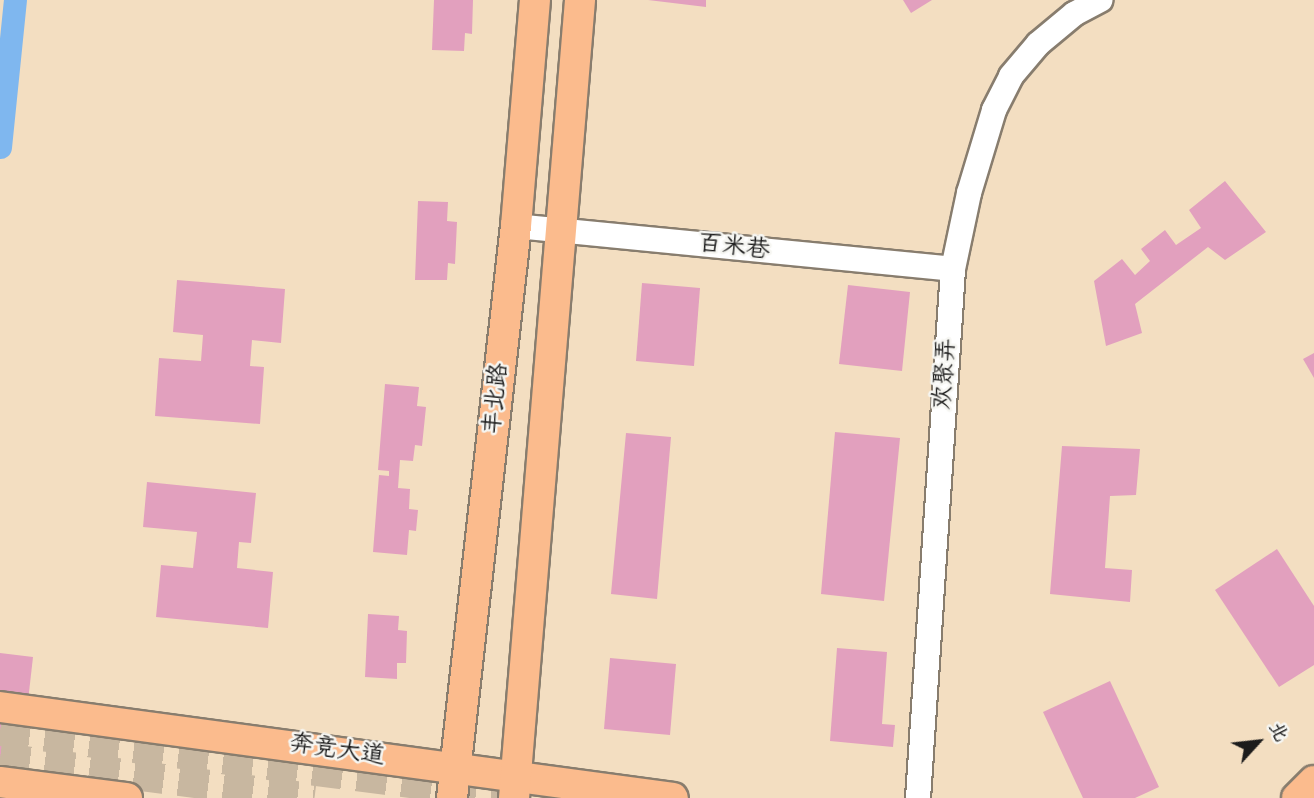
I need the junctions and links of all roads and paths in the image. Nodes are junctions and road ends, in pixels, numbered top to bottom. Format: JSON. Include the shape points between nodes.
{"nodes":[{"id":1,"x":535,"y":0,"type":"edge"},
{"id":2,"x":580,"y":0,"type":"edge"},
{"id":3,"x":1100,"y":0,"type":"edge"},
{"id":4,"x":516,"y":226,"type":"junction"},
{"id":5,"x":560,"y":230,"type":"junction"},
{"id":6,"x":953,"y":269,"type":"junction"},
{"id":7,"x":0,"y":707,"type":"edge"},
{"id":8,"x":456,"y":767,"type":"junction"},
{"id":9,"x":0,"y":782,"type":"edge"},
{"id":10,"x":1314,"y":782,"type":"edge"},
{"id":11,"x":516,"y":786,"type":"edge"},
{"id":12,"x":127,"y":798,"type":"edge"},
{"id":13,"x":452,"y":798,"type":"edge"},
{"id":14,"x":673,"y":798,"type":"edge"},
{"id":15,"x":918,"y":798,"type":"edge"},
{"id":16,"x":1297,"y":798,"type":"edge"}],
"edges":[{"from":1,"to":4,"type":"main road","name":"丰北路"},
{"from":2,"to":5,"type":"main road","name":"丰北路"},
{"from":3,"to":6,"type":"street","name":"欢聚弄","via":[[1038,44],[1011,76],[994,110],[969,193]]},
{"from":4,"to":5,"type":"street","name":"百米巷"},
{"from":4,"to":8,"type":"main road","name":"丰北路"},
{"from":5,"to":6,"type":"street","name":"百米巷"},
{"from":5,"to":11,"type":"main road","name":"丰北路"},
{"from":6,"to":15,"type":"street","name":"欢聚弄"},
{"from":7,"to":8,"type":"main road","name":"奔竞大道"},
{"from":8,"to":11,"type":"main road","name":"奔竞大道"},
{"from":8,"to":13,"type":"main road","name":"丰北路"},
{"from":9,"to":12,"type":"main road"},
{"from":10,"to":16,"type":"main road"},
{"from":11,"to":14,"type":"main road","name":"奔竞大道"}]}
